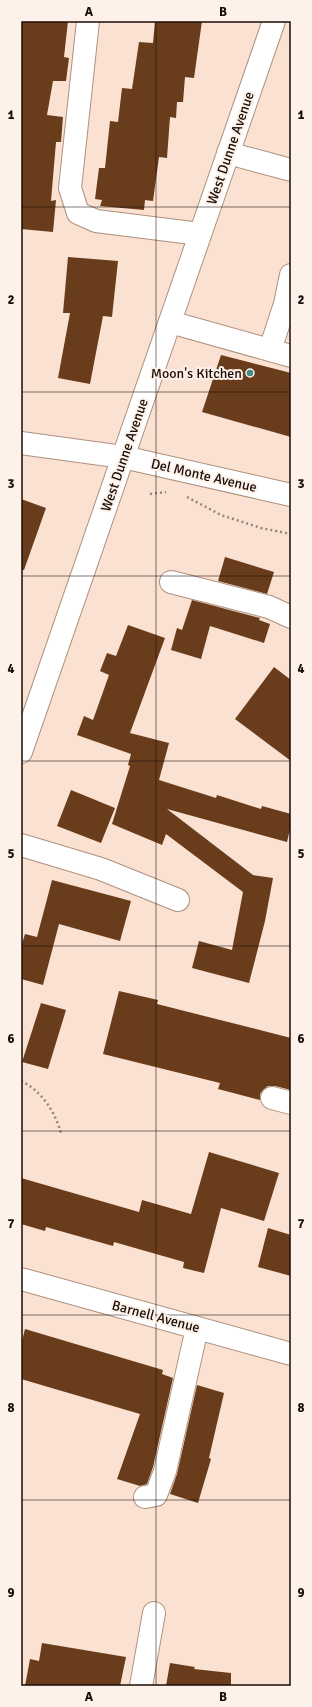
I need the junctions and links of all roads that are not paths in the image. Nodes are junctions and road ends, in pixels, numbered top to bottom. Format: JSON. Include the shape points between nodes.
{"nodes":[{"id":1,"x":88,"y":21,"type":"edge"},
{"id":2,"x":274,"y":21,"type":"edge"},
{"id":3,"x":228,"y":153,"type":"junction"},
{"id":4,"x":291,"y":170,"type":"edge"},
{"id":5,"x":200,"y":234,"type":"junction"},
{"id":6,"x":291,"y":275,"type":"edge"},
{"id":7,"x":170,"y":322,"type":"junction"},
{"id":8,"x":270,"y":350,"type":"junction"},
{"id":9,"x":291,"y":356,"type":"edge"},
{"id":10,"x":21,"y":443,"type":"edge"},
{"id":11,"x":123,"y":457,"type":"junction"},
{"id":12,"x":291,"y":495,"type":"edge"},
{"id":13,"x":172,"y":582,"type":"dead end"},
{"id":14,"x":291,"y":617,"type":"edge"},
{"id":15,"x":21,"y":752,"type":"edge"},
{"id":16,"x":21,"y":846,"type":"edge"},
{"id":17,"x":178,"y":900,"type":"dead end"},
{"id":18,"x":21,"y":1279,"type":"edge"},
{"id":19,"x":197,"y":1328,"type":"junction"},
{"id":20,"x":291,"y":1354,"type":"edge"},
{"id":21,"x":145,"y":1497,"type":"dead end"},
{"id":22,"x":154,"y":1614,"type":"dead end"},
{"id":23,"x":141,"y":1686,"type":"edge"}],
"edges":[{"from":1,"to":5,"type":"main road","via":[[70,188],[78,213],[96,221]]},
{"from":2,"to":3,"type":"main road","name":"West Dunne Avenue"},
{"from":3,"to":4,"type":"main road"},
{"from":3,"to":5,"type":"main road","name":"West Dunne Avenue"},
{"from":5,"to":7,"type":"main road","name":"West Dunne Avenue"},
{"from":6,"to":8,"type":"main road","via":[[285,304]]},
{"from":7,"to":8,"type":"main road"},
{"from":7,"to":11,"type":"main road","name":"West Dunne Avenue"},
{"from":8,"to":9,"type":"main road"},
{"from":10,"to":11,"type":"main road","name":"Del Monte Avenue"},
{"from":11,"to":12,"type":"main road","name":"Del Monte Avenue"},
{"from":11,"to":15,"type":"main road","name":"West Dunne Avenue"},
{"from":13,"to":14,"type":"main road","via":[[269,608]]},
{"from":16,"to":17,"type":"main road","via":[[101,869]]},
{"from":18,"to":19,"type":"main road","name":"Barnell Avenue"},
{"from":19,"to":20,"type":"main road","name":"Barnell Avenue"},
{"from":19,"to":21,"type":"main road","via":[[165,1471],[156,1495]]},
{"from":22,"to":23,"type":"main road"}]}
